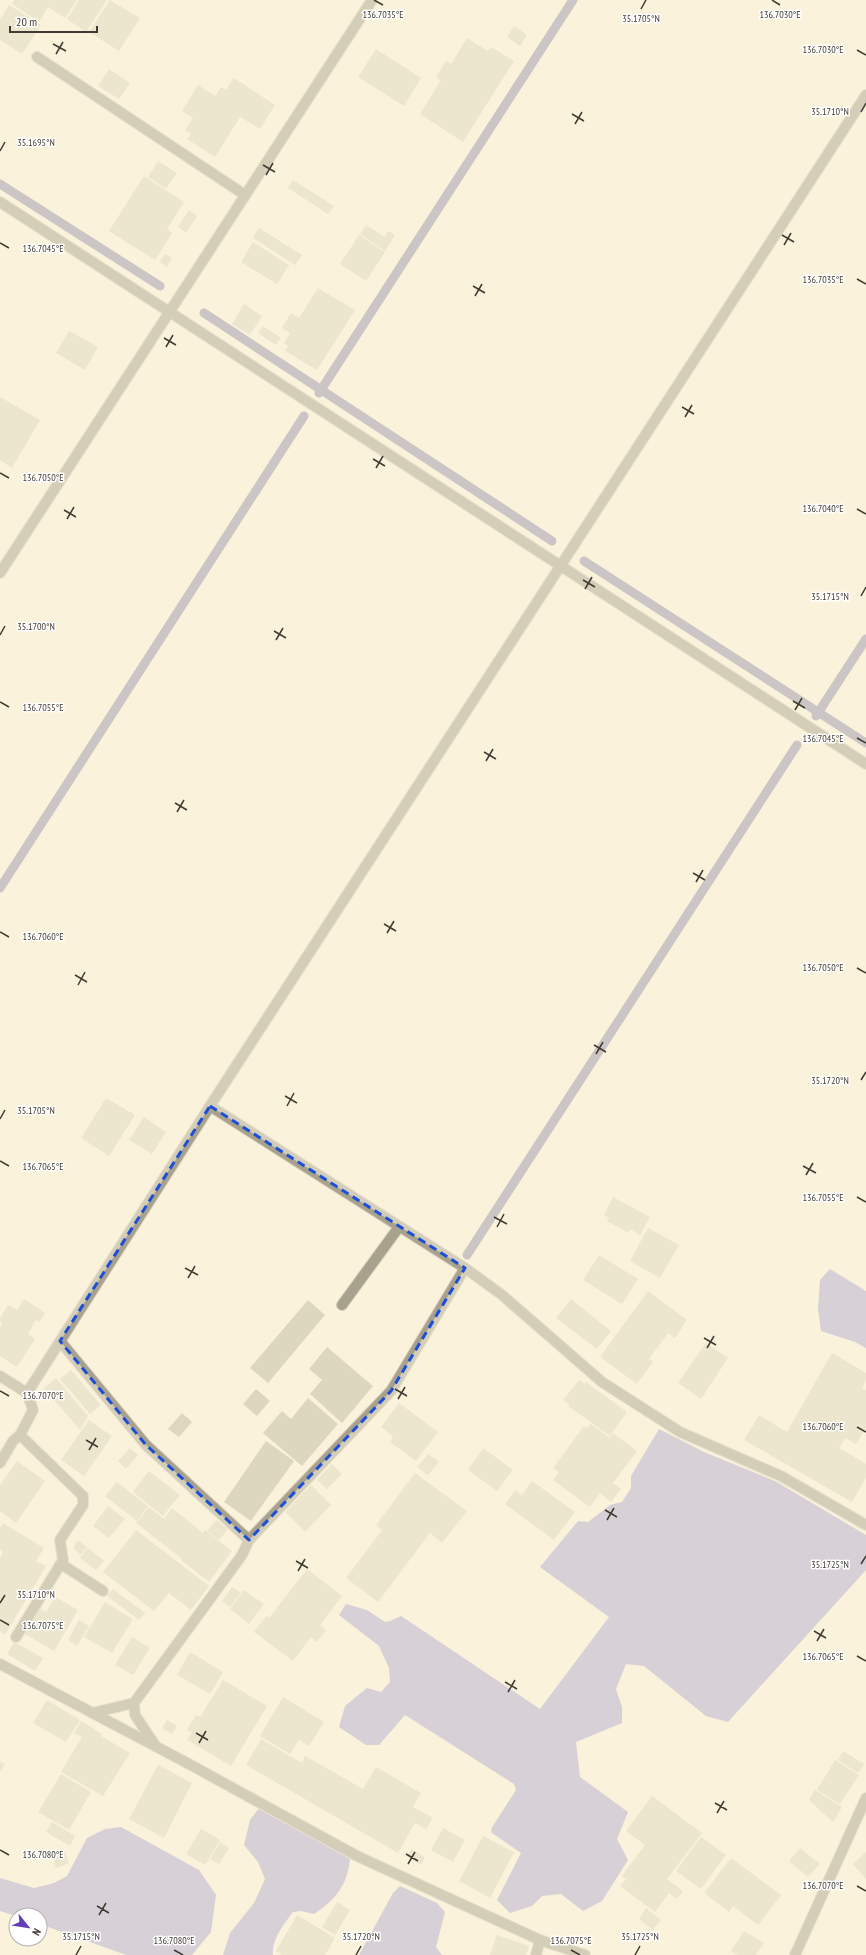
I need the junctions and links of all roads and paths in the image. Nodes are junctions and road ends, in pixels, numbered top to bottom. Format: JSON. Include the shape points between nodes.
{"nodes":[{"id":1,"x":372,"y":0,"type":"edge"},
{"id":2,"x":37,"y":57,"type":"dead end"},
{"id":3,"x":866,"y":95,"type":"edge"},
{"id":4,"x":245,"y":195,"type":"junction"},
{"id":5,"x":0,"y":202,"type":"edge"},
{"id":6,"x":170,"y":312,"type":"junction"},
{"id":7,"x":561,"y":566,"type":"junction"},
{"id":8,"x":0,"y":573,"type":"edge"},
{"id":9,"x":866,"y":764,"type":"edge"},
{"id":10,"x":210,"y":1106,"type":"junction"},
{"id":11,"x":399,"y":1227,"type":"junction"},
{"id":12,"x":465,"y":1268,"type":"junction"},
{"id":13,"x":342,"y":1305,"type":"dead end"},
{"id":14,"x":60,"y":1341,"type":"junction"},
{"id":15,"x":0,"y":1376,"type":"edge"},
{"id":16,"x":27,"y":1393,"type":"junction"},
{"id":17,"x":20,"y":1435,"type":"junction"},
{"id":18,"x":0,"y":1463,"type":"edge"},
{"id":19,"x":866,"y":1525,"type":"edge"},
{"id":20,"x":249,"y":1540,"type":"junction"},
{"id":21,"x":61,"y":1564,"type":"junction"},
{"id":22,"x":103,"y":1590,"type":"dead end"},
{"id":23,"x":16,"y":1637,"type":"dead end"},
{"id":24,"x":0,"y":1664,"type":"edge"},
{"id":25,"x":134,"y":1703,"type":"junction"},
{"id":26,"x":92,"y":1713,"type":"junction"},
{"id":27,"x":157,"y":1747,"type":"junction"},
{"id":28,"x":866,"y":1798,"type":"edge"},
{"id":29,"x":540,"y":1940,"type":"junction"},
{"id":30,"x":536,"y":1955,"type":"edge"},
{"id":31,"x":585,"y":1955,"type":"edge"},
{"id":32,"x":795,"y":1955,"type":"edge"}],
"edges":[{"from":1,"to":4,"type":"street"},
{"from":2,"to":4,"type":"street"},
{"from":3,"to":7,"type":"street"},
{"from":4,"to":6,"type":"street"},
{"from":5,"to":6,"type":"street"},
{"from":6,"to":7,"type":"street"},
{"from":6,"to":8,"type":"street"},
{"from":7,"to":9,"type":"street"},
{"from":7,"to":10,"type":"street"},
{"from":10,"to":11,"type":"street"},
{"from":10,"to":14,"type":"street"},
{"from":11,"to":12,"type":"street"},
{"from":11,"to":13,"type":"street"},
{"from":12,"to":19,"type":"street","via":[[502,1295],[602,1382],[680,1432],[781,1476]]},
{"from":12,"to":20,"type":"street","via":[[391,1391]]},
{"from":14,"to":16,"type":"street"},
{"from":14,"to":20,"type":"street","via":[[146,1444]]},
{"from":15,"to":16,"type":"street"},
{"from":16,"to":17,"type":"street","via":[[33,1410]]},
{"from":17,"to":18,"type":"street","via":[[13,1441]]},
{"from":17,"to":21,"type":"street","via":[[83,1496],[83,1505],[60,1540],[63,1560]]},
{"from":20,"to":25,"type":"street","via":[[242,1555]]},
{"from":21,"to":22,"type":"street"},
{"from":21,"to":23,"type":"street"},
{"from":24,"to":26,"type":"street"},
{"from":25,"to":26,"type":"street"},
{"from":25,"to":27,"type":"street","via":[[135,1715]]},
{"from":26,"to":27,"type":"street"},
{"from":27,"to":29,"type":"street","via":[[357,1856]]},
{"from":28,"to":32,"type":"street"},
{"from":29,"to":30,"type":"street"},
{"from":29,"to":31,"type":"street"}]}
